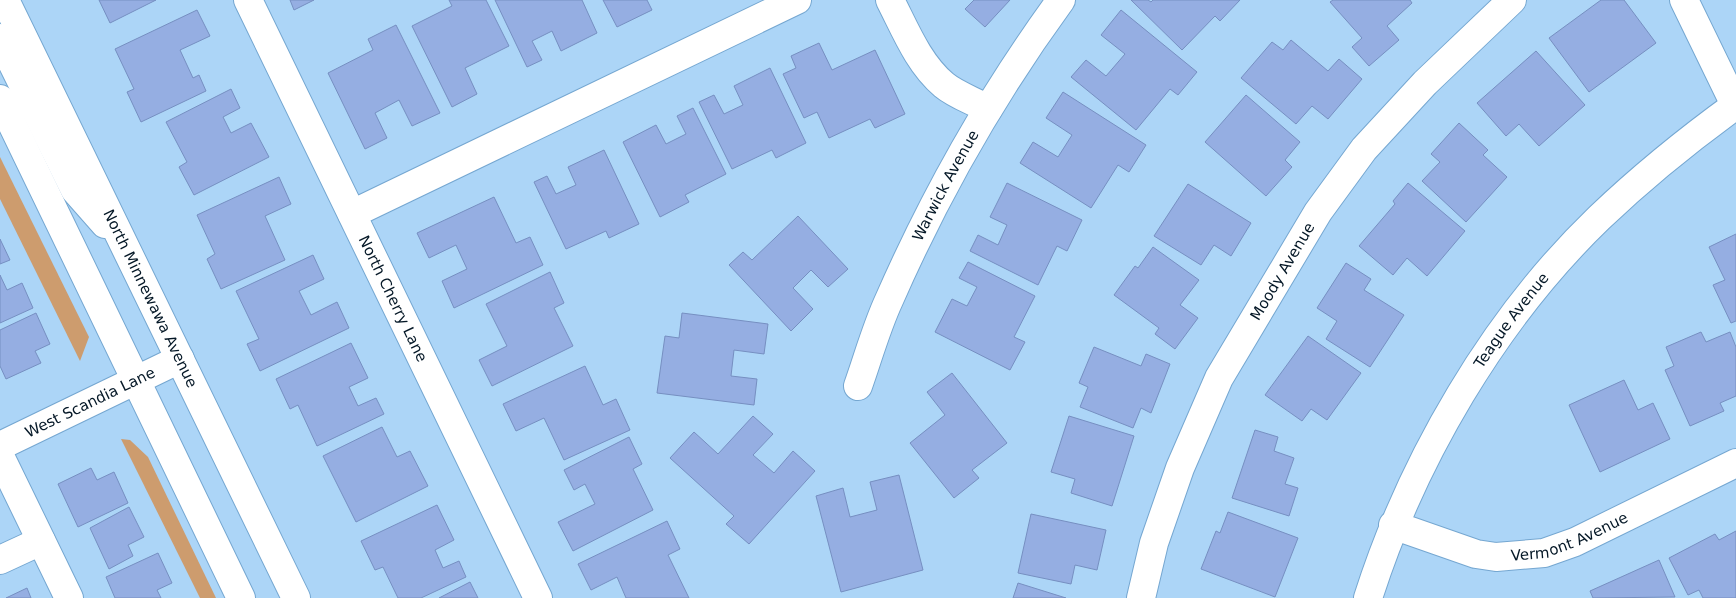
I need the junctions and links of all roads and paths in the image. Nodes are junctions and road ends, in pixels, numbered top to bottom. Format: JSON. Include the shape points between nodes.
{"nodes":[{"id":1,"x":6,"y":0,"type":"edge"},
{"id":2,"x":248,"y":0,"type":"edge"},
{"id":3,"x":796,"y":0,"type":"edge"},
{"id":4,"x":890,"y":0,"type":"edge"},
{"id":5,"x":1061,"y":0,"type":"edge"},
{"id":6,"x":1512,"y":0,"type":"edge"},
{"id":7,"x":1684,"y":0,"type":"edge"},
{"id":8,"x":0,"y":38,"type":"edge"},
{"id":9,"x":0,"y":99,"type":"edge"},
{"id":10,"x":1735,"y":105,"type":"edge"},
{"id":11,"x":988,"y":109,"type":"junction"},
{"id":12,"x":352,"y":214,"type":"junction"},
{"id":13,"x":129,"y":251,"type":"junction"},
{"id":14,"x":180,"y":359,"type":"junction"},
{"id":15,"x":135,"y":380,"type":"junction"},
{"id":16,"x":858,"y":386,"type":"dead end"},
{"id":17,"x":0,"y":446,"type":"edge"},
{"id":18,"x":0,"y":456,"type":"edge"},
{"id":19,"x":1736,"y":463,"type":"edge"},
{"id":20,"x":1393,"y":525,"type":"junction"},
{"id":21,"x":41,"y":540,"type":"junction"},
{"id":22,"x":0,"y":560,"type":"edge"},
{"id":23,"x":69,"y":598,"type":"edge"},
{"id":24,"x":241,"y":598,"type":"edge"},
{"id":25,"x":296,"y":598,"type":"edge"},
{"id":26,"x":538,"y":598,"type":"edge"},
{"id":27,"x":1141,"y":598,"type":"edge"},
{"id":28,"x":1368,"y":598,"type":"edge"}],
"edges":[{"from":1,"to":13,"type":"street","name":"North Minnewawa Avenue"},
{"from":2,"to":12,"type":"street","name":"North Cherry Lane"},
{"from":3,"to":12,"type":"street"},
{"from":4,"to":11,"type":"street","via":[[914,47],[933,74],[946,86]]},
{"from":5,"to":11,"type":"street","name":"Warwick Avenue","via":[[1028,44]]},
{"from":6,"to":27,"type":"street","name":"Moody Avenue","via":[[1424,83],[1371,141],[1313,220],[1219,378],[1180,468],[1154,543]]},
{"from":7,"to":10,"type":"street"},
{"from":8,"to":13,"type":"street","via":[[75,190]]},
{"from":9,"to":15,"type":"street"},
{"from":10,"to":20,"type":"street","name":"Teague Avenue","via":[[1598,219],[1531,295],[1452,407]]},
{"from":11,"to":16,"type":"street","name":"Warwick Avenue","via":[[935,203],[888,302]]},
{"from":12,"to":26,"type":"street","name":"North Cherry Lane"},
{"from":13,"to":14,"type":"street","name":"North Minnewawa Avenue"},
{"from":14,"to":15,"type":"street","name":"West Scandia Lane"},
{"from":14,"to":25,"type":"street","name":"North Minnewawa Avenue"},
{"from":15,"to":17,"type":"street","name":"West Scandia Lane"},
{"from":15,"to":24,"type":"street"},
{"from":18,"to":21,"type":"street"},
{"from":19,"to":20,"type":"street","name":"Vermont Avenue","via":[[1575,542],[1544,553],[1496,557],[1476,554]]},
{"from":20,"to":28,"type":"street","name":"Teague Avenue"},
{"from":21,"to":22,"type":"street"},
{"from":21,"to":23,"type":"street"}]}
